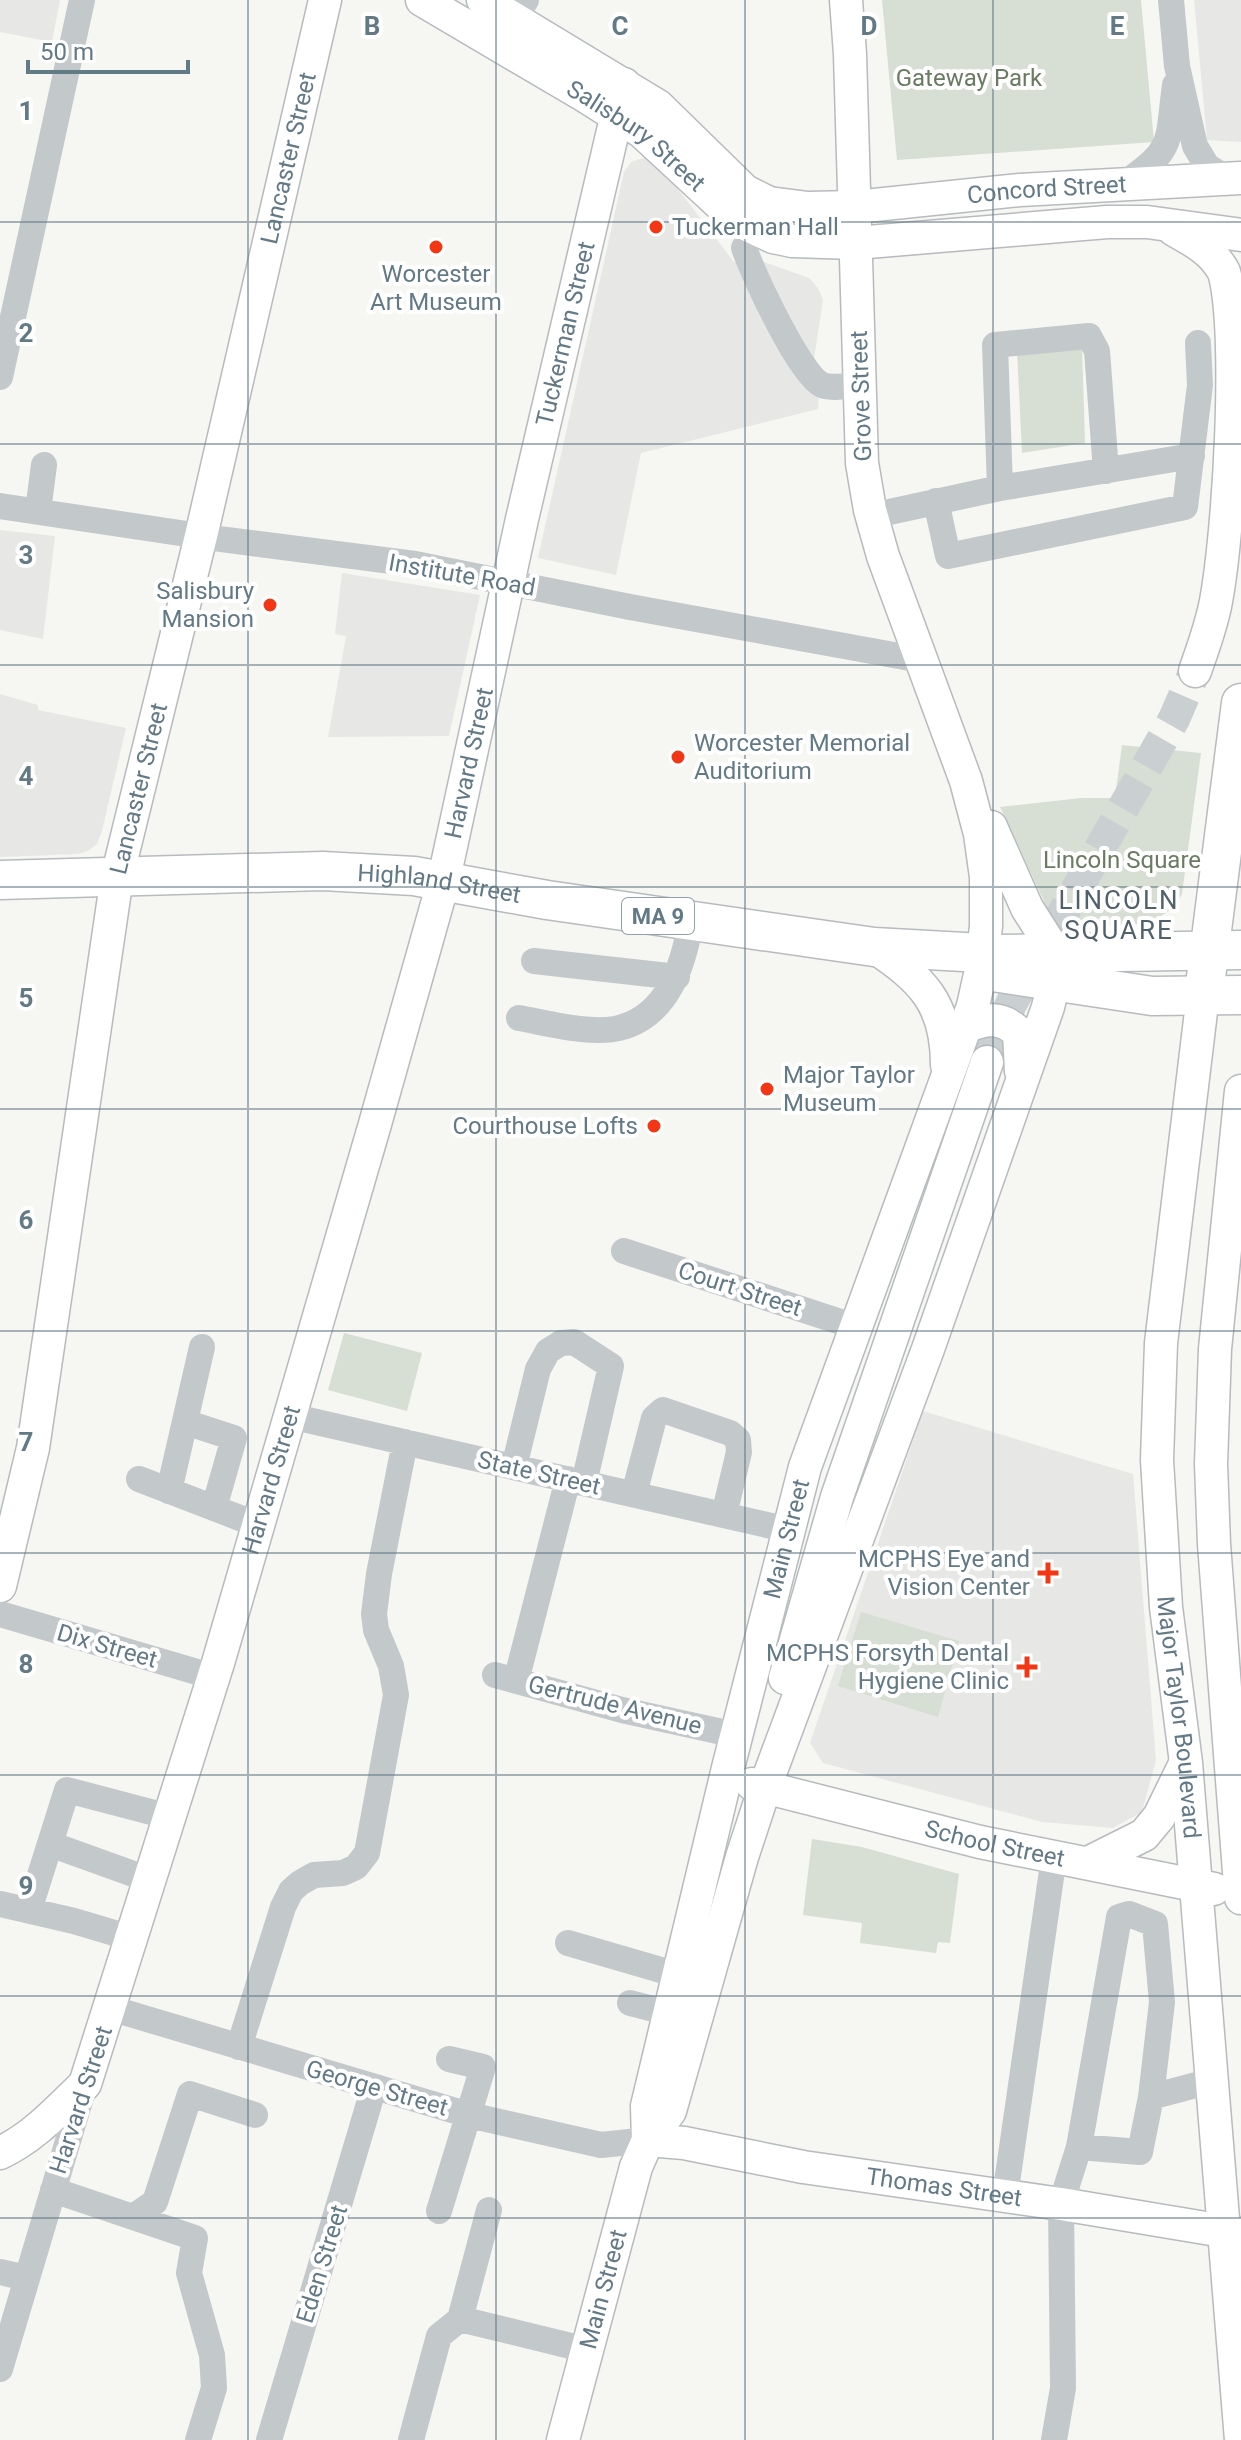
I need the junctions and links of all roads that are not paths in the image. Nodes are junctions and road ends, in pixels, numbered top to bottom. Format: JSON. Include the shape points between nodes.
{"nodes":[{"id":1,"x":82,"y":0,"type":"edge"},
{"id":2,"x":325,"y":0,"type":"edge"},
{"id":3,"x":422,"y":0,"type":"edge"},
{"id":4,"x":483,"y":0,"type":"edge"},
{"id":5,"x":846,"y":0,"type":"edge"},
{"id":6,"x":1171,"y":0,"type":"edge"},
{"id":7,"x":520,"y":9,"type":"edge"},
{"id":8,"x":1177,"y":66,"type":"junction"},
{"id":9,"x":620,"y":100,"type":"junction"},
{"id":10,"x":1237,"y":180,"type":"edge"},
{"id":11,"x":1125,"y":183,"type":"junction"},
{"id":12,"x":855,"y":207,"type":"junction"},
{"id":13,"x":1164,"y":224,"type":"junction"},
{"id":14,"x":1233,"y":237,"type":"edge"},
{"id":15,"x":856,"y":243,"type":"junction"},
{"id":16,"x":744,"y":248,"type":"dead end"},
{"id":17,"x":1198,"y":343,"type":"dead end"},
{"id":18,"x":0,"y":377,"type":"edge"},
{"id":19,"x":860,"y":384,"type":"junction"},
{"id":20,"x":1192,"y":456,"type":"junction"},
{"id":21,"x":44,"y":465,"type":"dead end"},
{"id":22,"x":1106,"y":471,"type":"junction"},
{"id":23,"x":1000,"y":488,"type":"junction"},
{"id":24,"x":936,"y":501,"type":"junction"},
{"id":25,"x":0,"y":506,"type":"edge"},
{"id":26,"x":38,"y":511,"type":"junction"},
{"id":27,"x":871,"y":516,"type":"junction"},
{"id":28,"x":201,"y":536,"type":"junction"},
{"id":29,"x":508,"y":582,"type":"junction"},
{"id":30,"x":921,"y":660,"type":"junction"},
{"id":31,"x":1195,"y":671,"type":"tunnel mouth"},
{"id":32,"x":1241,"y":703,"type":"edge"},
{"id":33,"x":964,"y":775,"type":"junction"},
{"id":34,"x":117,"y":877,"type":"junction"},
{"id":35,"x":0,"y":880,"type":"edge"},
{"id":36,"x":443,"y":883,"type":"junction"},
{"id":37,"x":691,"y":920,"type":"junction"},
{"id":38,"x":874,"y":947,"type":"junction"},
{"id":39,"x":1225,"y":950,"type":"edge"},
{"id":40,"x":534,"y":961,"type":"dead end"},
{"id":41,"x":982,"y":961,"type":"junction"},
{"id":42,"x":1055,"y":967,"type":"junction"},
{"id":43,"x":677,"y":977,"type":"junction"},
{"id":44,"x":1203,"y":995,"type":"junction"},
{"id":45,"x":1241,"y":995,"type":"edge"},
{"id":46,"x":519,"y":1018,"type":"dead end"},
{"id":47,"x":965,"y":1027,"type":"junction"},
{"id":48,"x":987,"y":1062,"type":"tunnel mouth"},
{"id":49,"x":947,"y":1076,"type":"junction"},
{"id":50,"x":1021,"y":1082,"type":"junction"},
{"id":51,"x":1241,"y":1091,"type":"edge"},
{"id":52,"x":624,"y":1251,"type":"dead end"},
{"id":53,"x":856,"y":1327,"type":"junction"},
{"id":54,"x":202,"y":1347,"type":"dead end"},
{"id":55,"x":290,"y":1416,"type":"junction"},
{"id":56,"x":185,"y":1422,"type":"junction"},
{"id":57,"x":405,"y":1442,"type":"junction"},
{"id":58,"x":514,"y":1467,"type":"junction"},
{"id":59,"x":139,"y":1479,"type":"dead end"},
{"id":60,"x":576,"y":1481,"type":"junction"},
{"id":61,"x":169,"y":1491,"type":"junction"},
{"id":62,"x":634,"y":1494,"type":"junction"},
{"id":63,"x":214,"y":1508,"type":"junction"},
{"id":64,"x":724,"y":1515,"type":"junction"},
{"id":65,"x":258,"y":1525,"type":"junction"},
{"id":66,"x":789,"y":1530,"type":"junction"},
{"id":67,"x":0,"y":1586,"type":"edge"},
{"id":68,"x":0,"y":1614,"type":"edge"},
{"id":69,"x":214,"y":1677,"type":"junction"},
{"id":70,"x":736,"y":1735,"type":"junction"},
{"id":71,"x":1186,"y":1763,"type":"junction"},
{"id":72,"x":759,"y":1786,"type":"junction"},
{"id":73,"x":170,"y":1817,"type":"junction"},
{"id":74,"x":50,"y":1844,"type":"junction"},
{"id":75,"x":1054,"y":1857,"type":"junction"},
{"id":76,"x":1088,"y":1863,"type":"junction"},
{"id":77,"x":150,"y":1880,"type":"junction"},
{"id":78,"x":1195,"y":1885,"type":"junction"},
{"id":79,"x":1241,"y":1895,"type":"edge"},
{"id":80,"x":0,"y":1904,"type":"edge"},
{"id":81,"x":29,"y":1910,"type":"junction"},
{"id":82,"x":131,"y":1938,"type":"junction"},
{"id":83,"x":568,"y":1943,"type":"dead end"},
{"id":84,"x":679,"y":1972,"type":"junction"},
{"id":85,"x":630,"y":2003,"type":"dead end"},
{"id":86,"x":110,"y":2008,"type":"junction"},
{"id":87,"x":669,"y":2013,"type":"junction"},
{"id":88,"x":239,"y":2047,"type":"junction"},
{"id":89,"x":449,"y":2059,"type":"dead end"},
{"id":90,"x":1211,"y":2081,"type":"junction"},
{"id":91,"x":85,"y":2084,"type":"junction"},
{"id":92,"x":374,"y":2087,"type":"junction"},
{"id":93,"x":1151,"y":2097,"type":"junction"},
{"id":94,"x":255,"y":2115,"type":"dead end"},
{"id":95,"x":469,"y":2115,"type":"junction"},
{"id":96,"x":648,"y":2140,"type":"junction"},
{"id":97,"x":1079,"y":2147,"type":"junction"},
{"id":98,"x":0,"y":2153,"type":"edge"},
{"id":99,"x":53,"y":2190,"type":"junction"},
{"id":100,"x":1005,"y":2196,"type":"junction"},
{"id":101,"x":1061,"y":2204,"type":"junction"},
{"id":102,"x":489,"y":2210,"type":"dead end"},
{"id":103,"x":439,"y":2211,"type":"dead end"},
{"id":104,"x":133,"y":2217,"type":"junction"},
{"id":105,"x":1233,"y":2232,"type":"edge"},
{"id":106,"x":0,"y":2272,"type":"edge"},
{"id":107,"x":26,"y":2278,"type":"junction"},
{"id":108,"x":460,"y":2319,"type":"junction"},
{"id":109,"x":587,"y":2350,"type":"junction"},
{"id":110,"x":0,"y":2369,"type":"edge"},
{"id":111,"x":198,"y":2440,"type":"edge"},
{"id":112,"x":269,"y":2440,"type":"edge"},
{"id":113,"x":411,"y":2440,"type":"edge"},
{"id":114,"x":563,"y":2440,"type":"edge"},
{"id":115,"x":1054,"y":2440,"type":"edge"},
{"id":116,"x":1241,"y":2440,"type":"edge"}],
"edges":[{"from":1,"to":18,"type":"street"},
{"from":2,"to":28,"type":"main road","name":"Lancaster Street"},
{"from":3,"to":9,"type":"main road","name":"Salisbury Street"},
{"from":4,"to":7,"type":"main road","name":"Salisbury Street"},
{"from":5,"to":12,"type":"main road","name":"Grove Street"},
{"from":6,"to":8,"type":"street"},
{"from":7,"to":9,"type":"main road","name":"Salisbury Street"},
{"from":8,"to":10,"type":"street","via":[[1195,146],[1207,166]]},
{"from":8,"to":11,"type":"street","via":[[1166,146]]},
{"from":9,"to":12,"type":"main road","name":"Salisbury Street","via":[[658,106],[757,198],[789,207]]},
{"from":9,"to":15,"type":"main road","name":"Salisbury Street","via":[[650,139],[753,229],[792,241]]},
{"from":9,"to":29,"type":"main road","name":"Tuckerman Street"},
{"from":10,"to":11,"type":"main road","name":"Concord Street"},
{"from":11,"to":12,"type":"main road","name":"Concord Street"},
{"from":12,"to":15,"type":"main road","name":"Grove Street"},
{"from":13,"to":14,"type":"main road","name":"Concord Street"},
{"from":13,"to":15,"type":"main road","name":"Concord Street","via":[[1107,222]]},
{"from":13,"to":31,"type":"main road","via":[[1215,257],[1228,280],[1236,318],[1237,386],[1225,536],[1216,604]]},
{"from":15,"to":19,"type":"main road","name":"Grove Street"},
{"from":16,"to":19,"type":"street","via":[[810,377],[825,386]]},
{"from":17,"to":20,"type":"street","via":[[1200,385]]},
{"from":19,"to":27,"type":"main road","name":"Grove Street","via":[[862,463]]},
{"from":20,"to":22,"type":"street"},
{"from":20,"to":24,"type":"street","via":[[1185,507],[948,556]]},
{"from":21,"to":26,"type":"street"},
{"from":22,"to":23,"type":"street"},
{"from":22,"to":23,"type":"street","via":[[1097,351],[1089,336],[995,345]]},
{"from":23,"to":24,"type":"street"},
{"from":24,"to":27,"type":"street"},
{"from":25,"to":26,"type":"street","name":"Institute Road"},
{"from":26,"to":28,"type":"street","name":"Institute Road"},
{"from":27,"to":30,"type":"main road","name":"Grove Street"},
{"from":28,"to":29,"type":"street","name":"Institute Road","via":[[415,564]]},
{"from":28,"to":34,"type":"main road","name":"Lancaster Street"},
{"from":29,"to":30,"type":"street","name":"Institute Road"},
{"from":29,"to":36,"type":"main road","name":"Harvard Street"},
{"from":30,"to":33,"type":"main road","name":"Grove Street"},
{"from":32,"to":39,"type":"highway"},
{"from":33,"to":41,"type":"main road","name":"Grove Street","via":[[986,861]]},
{"from":33,"to":42,"type":"main road","name":"Grove Street"},
{"from":34,"to":35,"type":"highway","name":"Highland Street","number":"MA 9"},
{"from":34,"to":36,"type":"highway","name":"Highland Street","number":"MA 9","via":[[335,871]]},
{"from":34,"to":67,"type":"main road","name":"Lancaster Street","via":[[33,1448]]},
{"from":36,"to":37,"type":"highway","name":"Highland Street","number":"MA 9"},
{"from":36,"to":55,"type":"main road","name":"Harvard Street"},
{"from":37,"to":38,"type":"highway","name":"Highland Street","number":"MA 9"},
{"from":37,"to":43,"type":"street"},
{"from":38,"to":41,"type":"highway","name":"Highland Street","number":"MA 9"},
{"from":38,"to":49,"type":"main road","via":[[905,967],[931,996],[944,1027]]},
{"from":39,"to":42,"type":"highway","number":"MA 9"},
{"from":39,"to":44,"type":"highway"},
{"from":40,"to":43,"type":"street"},
{"from":41,"to":42,"type":"highway","number":"MA 9"},
{"from":41,"to":47,"type":"main road","name":"Main Street"},
{"from":42,"to":44,"type":"highway","number":"MA 9","via":[[1152,996]]},
{"from":42,"to":50,"type":"main road","name":"Main Street","via":[[1048,1007]]},
{"from":43,"to":46,"type":"street","via":[[657,1004],[618,1028],[584,1029]]},
{"from":44,"to":45,"type":"highway","number":"MA 9"},
{"from":44,"to":71,"type":"main road","name":"Major Taylor Boulevard","via":[[1157,1405],[1166,1607]]},
{"from":47,"to":49,"type":"main road","name":"Main Street"},
{"from":47,"to":50,"type":"main road","via":[[995,1019],[1010,1024],[1019,1033]]},
{"from":48,"to":72,"type":"main road","via":[[837,1497]]},
{"from":49,"to":53,"type":"main road","name":"Main Street"},
{"from":50,"to":72,"type":"main road","name":"Main Street","via":[[922,1364]]},
{"from":51,"to":79,"type":"main road","name":"Major Taylor Boulevard","via":[[1215,1349],[1211,1464]]},
{"from":52,"to":53,"type":"street","name":"Court Street"},
{"from":53,"to":66,"type":"main road","name":"Main Street","via":[[805,1467]]},
{"from":54,"to":56,"type":"street"},
{"from":55,"to":57,"type":"street","name":"State Street"},
{"from":55,"to":65,"type":"main road","name":"Harvard Street"},
{"from":56,"to":61,"type":"street"},
{"from":56,"to":63,"type":"street","via":[[234,1438]]},
{"from":57,"to":58,"type":"street","name":"State Street"},
{"from":57,"to":88,"type":"street","via":[[374,1614],[396,1695],[367,1853],[356,1867],[314,1875],[291,1891]]},
{"from":58,"to":60,"type":"street","name":"State Street"},
{"from":58,"to":60,"type":"street","via":[[538,1369],[548,1351],[574,1342],[611,1366]]},
{"from":59,"to":61,"type":"street"},
{"from":60,"to":62,"type":"street","name":"State Street"},
{"from":60,"to":70,"type":"street","name":"Gertrude Avenue","via":[[506,1678]]},
{"from":61,"to":63,"type":"street"},
{"from":62,"to":64,"type":"street","name":"State Street"},
{"from":62,"to":64,"type":"street","via":[[654,1418],[663,1410],[738,1440]]},
{"from":63,"to":65,"type":"street"},
{"from":64,"to":66,"type":"street","name":"State Street"},
{"from":65,"to":69,"type":"main road","name":"Harvard Street"},
{"from":66,"to":70,"type":"main road","name":"Main Street"},
{"from":68,"to":69,"type":"street","name":"Dix Street"},
{"from":69,"to":73,"type":"main road","name":"Harvard Street"},
{"from":70,"to":84,"type":"main road","name":"Main Street"},
{"from":71,"to":76,"type":"main road","via":[[1144,1835]]},
{"from":71,"to":78,"type":"main road","name":"Major Taylor Boulevard"},
{"from":72,"to":75,"type":"main road","name":"School Street"},
{"from":72,"to":84,"type":"main road"},
{"from":72,"to":96,"type":"main road","name":"Main Street","via":[[670,2111]]},
{"from":73,"to":74,"type":"street","via":[[67,1790]]},
{"from":73,"to":77,"type":"main road","name":"Harvard Street"},
{"from":74,"to":77,"type":"street"},
{"from":74,"to":81,"type":"street"},
{"from":75,"to":76,"type":"main road","name":"School Street"},
{"from":75,"to":100,"type":"street"},
{"from":76,"to":78,"type":"main road","name":"School Street"},
{"from":77,"to":82,"type":"main road","name":"Harvard Street"},
{"from":78,"to":79,"type":"main road","name":"School Street"},
{"from":78,"to":90,"type":"main road","name":"Major Taylor Boulevard"},
{"from":80,"to":81,"type":"street"},
{"from":81,"to":82,"type":"street"},
{"from":82,"to":86,"type":"main road","name":"Harvard Street"},
{"from":83,"to":84,"type":"street"},
{"from":84,"to":87,"type":"main road","name":"Main Street"},
{"from":85,"to":87,"type":"street"},
{"from":86,"to":88,"type":"street","name":"George Street"},
{"from":86,"to":91,"type":"main road","name":"Harvard Street"},
{"from":87,"to":96,"type":"main road","name":"Main Street","via":[[647,2106]]},
{"from":88,"to":92,"type":"street","name":"George Street"},
{"from":89,"to":95,"type":"street","via":[[483,2067]]},
{"from":90,"to":93,"type":"street"},
{"from":90,"to":105,"type":"main road","name":"Major Taylor Boulevard"},
{"from":91,"to":98,"type":"main road","via":[[40,2128]]},
{"from":91,"to":99,"type":"street","name":"Harvard Street"},
{"from":92,"to":95,"type":"street","name":"George Street"},
{"from":92,"to":112,"type":"street","name":"Eden Street"},
{"from":93,"to":97,"type":"street","via":[[1140,2152]]},
{"from":93,"to":97,"type":"street","via":[[1162,2002],[1155,1924],[1129,1914],[1119,1917]]},
{"from":94,"to":104,"type":"street","via":[[190,2094],[155,2202]]},
{"from":95,"to":96,"type":"street","name":"George Street","via":[[601,2145]]},
{"from":95,"to":103,"type":"street"},
{"from":96,"to":100,"type":"main road","name":"Thomas Street"},
{"from":96,"to":109,"type":"main road","name":"Main Street"},
{"from":97,"to":101,"type":"street"},
{"from":99,"to":104,"type":"street"},
{"from":99,"to":107,"type":"street","name":"Harvard Street"},
{"from":100,"to":101,"type":"main road","name":"Thomas Street"},
{"from":101,"to":105,"type":"main road","name":"Thomas Street"},
{"from":101,"to":115,"type":"street","via":[[1063,2388]]},
{"from":102,"to":108,"type":"street"},
{"from":104,"to":111,"type":"street","via":[[195,2238],[189,2273],[212,2355],[214,2388]]},
{"from":105,"to":116,"type":"main road","name":"Major Taylor Boulevard"},
{"from":106,"to":107,"type":"street"},
{"from":107,"to":110,"type":"street","name":"Harvard Street"},
{"from":108,"to":109,"type":"street"},
{"from":108,"to":113,"type":"street","via":[[439,2336]]},
{"from":109,"to":114,"type":"main road","name":"Main Street"}]}
